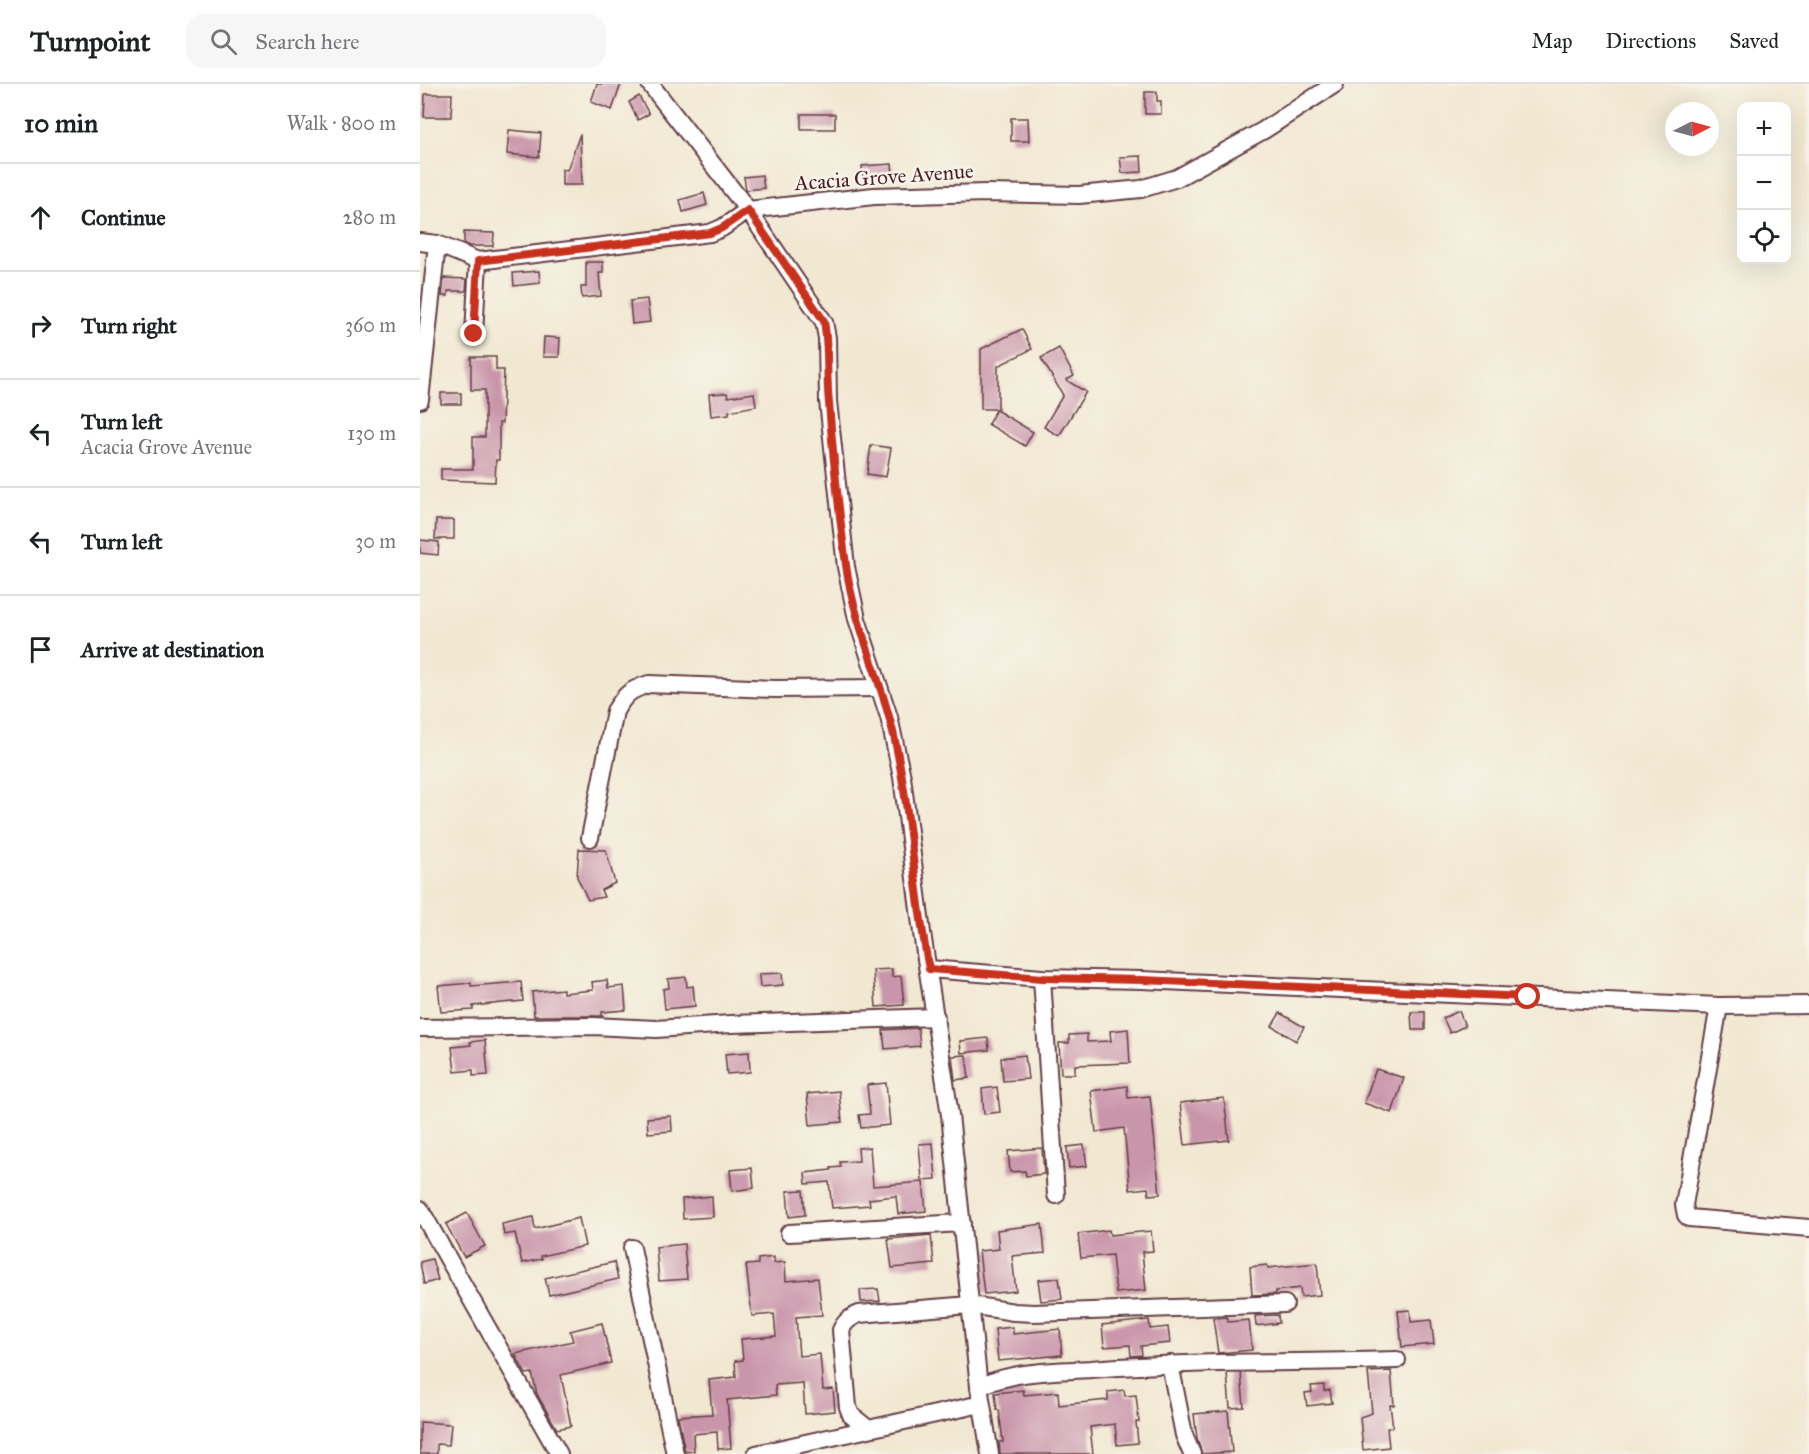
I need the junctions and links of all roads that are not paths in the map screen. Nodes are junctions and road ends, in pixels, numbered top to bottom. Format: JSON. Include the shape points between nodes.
{"nodes":[{"id":1,"x":650,"y":84,"type":"edge"},
{"id":2,"x":1335,"y":84,"type":"edge"},
{"id":3,"x":748,"y":210,"type":"junction"},
{"id":4,"x":428,"y":243,"type":"edge"},
{"id":5,"x":478,"y":261,"type":"junction"},
{"id":6,"x":474,"y":334,"type":"dead end"},
{"id":7,"x":420,"y":400,"type":"edge"},
{"id":8,"x":879,"y":688,"type":"junction"},
{"id":9,"x":590,"y":838,"type":"dead end"},
{"id":10,"x":929,"y":969,"type":"junction"},
{"id":11,"x":1042,"y":978,"type":"junction"},
{"id":12,"x":1809,"y":1005,"type":"edge"},
{"id":13,"x":1719,"y":1006,"type":"junction"},
{"id":14,"x":936,"y":1017,"type":"junction"},
{"id":15,"x":420,"y":1028,"type":"edge"},
{"id":16,"x":1056,"y":1195,"type":"dead end"},
{"id":17,"x":420,"y":1209,"type":"edge"},
{"id":18,"x":962,"y":1222,"type":"junction"},
{"id":19,"x":1809,"y":1228,"type":"edge"},
{"id":20,"x":789,"y":1233,"type":"dead end"},
{"id":21,"x":632,"y":1248,"type":"dead end"},
{"id":22,"x":1285,"y":1304,"type":"dead end"},
{"id":23,"x":970,"y":1305,"type":"junction"},
{"id":24,"x":1397,"y":1360,"type":"dead end"},
{"id":25,"x":1170,"y":1364,"type":"junction"},
{"id":26,"x":980,"y":1395,"type":"junction"},
{"id":27,"x":867,"y":1428,"type":"junction"},
{"id":28,"x":1184,"y":1435,"type":"junction"},
{"id":29,"x":559,"y":1454,"type":"edge"},
{"id":30,"x":675,"y":1454,"type":"edge"},
{"id":31,"x":756,"y":1454,"type":"edge"},
{"id":32,"x":990,"y":1454,"type":"edge"},
{"id":33,"x":1181,"y":1454,"type":"edge"},
{"id":34,"x":1192,"y":1454,"type":"edge"}],
"edges":[{"from":1,"to":3,"type":"street"},
{"from":2,"to":3,"type":"street","name":"Acacia Grove Avenue","via":[[1264,130],[1178,177],[1141,189],[1080,195],[874,196]]},
{"from":3,"to":5,"type":"street","name":"Acacia Grove Avenue","via":[[710,233]]},
{"from":3,"to":8,"type":"street","via":[[824,321],[828,401],[846,567],[857,619]]},
{"from":4,"to":5,"type":"street","name":"Acacia Grove Avenue"},
{"from":4,"to":7,"type":"street"},
{"from":5,"to":6,"type":"street"},
{"from":8,"to":9,"type":"street","via":[[650,684],[632,689],[615,711]]},
{"from":8,"to":10,"type":"street","via":[[902,777]]},
{"from":10,"to":11,"type":"street"},
{"from":10,"to":14,"type":"street"},
{"from":11,"to":13,"type":"street"},
{"from":11,"to":16,"type":"street"},
{"from":12,"to":13,"type":"street"},
{"from":13,"to":19,"type":"street","via":[[1684,1205],[1686,1215]]},
{"from":14,"to":15,"type":"street","via":[[656,1029]]},
{"from":14,"to":18,"type":"street"},
{"from":17,"to":29,"type":"street"},
{"from":18,"to":20,"type":"street"},
{"from":18,"to":23,"type":"street"},
{"from":21,"to":30,"type":"street"},
{"from":22,"to":23,"type":"street","via":[[1034,1313]]},
{"from":23,"to":26,"type":"street"},
{"from":23,"to":27,"type":"street","via":[[859,1314],[843,1324],[848,1407],[850,1415]]},
{"from":24,"to":25,"type":"street"},
{"from":25,"to":26,"type":"street","via":[[1025,1375],[988,1382]]},
{"from":25,"to":28,"type":"street"},
{"from":26,"to":27,"type":"street"},
{"from":26,"to":32,"type":"street"},
{"from":27,"to":31,"type":"street"},
{"from":28,"to":33,"type":"street"},
{"from":28,"to":34,"type":"street"}]}
